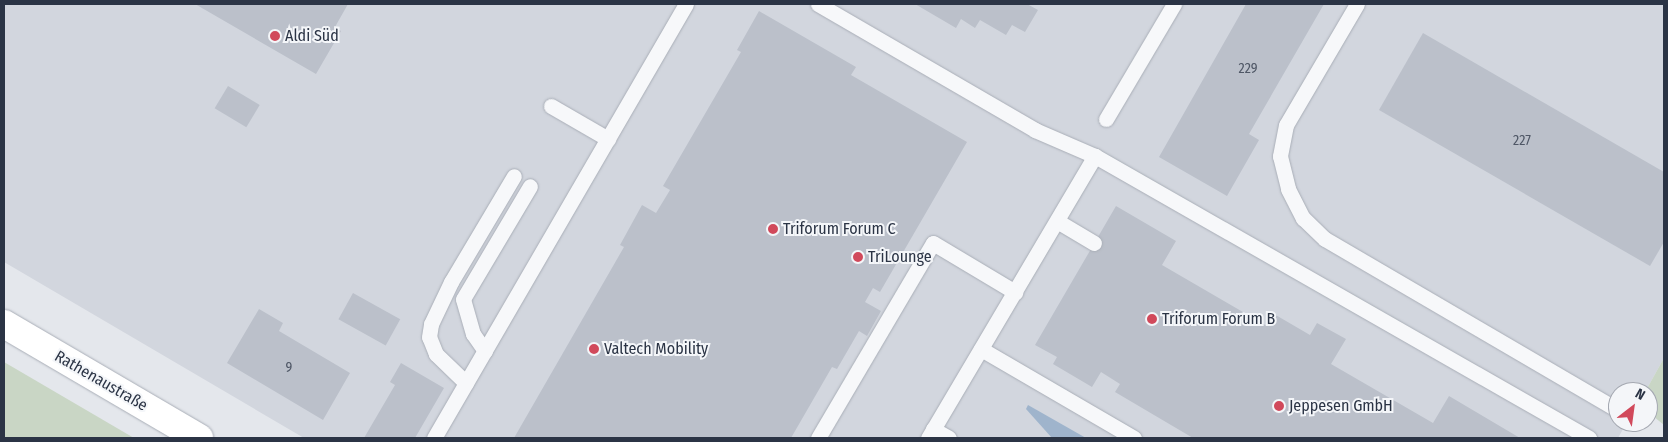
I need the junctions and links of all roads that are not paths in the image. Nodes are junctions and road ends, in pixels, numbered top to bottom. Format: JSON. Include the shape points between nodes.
{"nodes":[{"id":1,"x":686,"y":4,"type":"edge"},
{"id":2,"x":818,"y":4,"type":"edge"},
{"id":3,"x":1174,"y":4,"type":"edge"},
{"id":4,"x":1358,"y":4,"type":"edge"},
{"id":5,"x":551,"y":106,"type":"dead end"},
{"id":6,"x":1106,"y":119,"type":"dead end"},
{"id":7,"x":608,"y":139,"type":"junction"},
{"id":8,"x":1095,"y":156,"type":"junction"},
{"id":9,"x":514,"y":176,"type":"dead end"},
{"id":10,"x":530,"y":186,"type":"dead end"},
{"id":11,"x":1057,"y":220,"type":"junction"},
{"id":12,"x":1094,"y":243,"type":"dead end"},
{"id":13,"x":1015,"y":292,"type":"junction"},
{"id":14,"x":4,"y":324,"type":"edge"},
{"id":15,"x":981,"y":349,"type":"junction"},
{"id":16,"x":485,"y":351,"type":"junction"},
{"id":17,"x":466,"y":382,"type":"junction"},
{"id":18,"x":1608,"y":404,"type":"edge"},
{"id":19,"x":931,"y":434,"type":"edge"},
{"id":20,"x":1573,"y":434,"type":"edge"},
{"id":21,"x":199,"y":438,"type":"edge"},
{"id":22,"x":434,"y":438,"type":"edge"},
{"id":23,"x":818,"y":438,"type":"edge"},
{"id":24,"x":949,"y":438,"type":"edge"},
{"id":25,"x":1134,"y":438,"type":"edge"},
{"id":26,"x":1589,"y":438,"type":"edge"}],
"edges":[{"from":1,"to":7,"type":"lane"},
{"from":2,"to":8,"type":"lane","via":[[1035,130]]},
{"from":3,"to":6,"type":"lane"},
{"from":4,"to":18,"type":"lane","via":[[1286,125],[1280,156],[1288,189],[1303,218],[1325,238]]},
{"from":5,"to":7,"type":"lane"},
{"from":7,"to":16,"type":"lane"},
{"from":8,"to":11,"type":"lane"},
{"from":8,"to":20,"type":"lane"},
{"from":9,"to":17,"type":"lane","via":[[451,282],[431,324],[429,338],[436,354]]},
{"from":10,"to":16,"type":"lane","via":[[463,299],[473,334]]},
{"from":11,"to":12,"type":"lane"},
{"from":11,"to":13,"type":"lane"},
{"from":13,"to":15,"type":"lane"},
{"from":13,"to":23,"type":"lane","via":[[933,243]]},
{"from":14,"to":21,"type":"street","name":"Rathenaustraße"},
{"from":15,"to":19,"type":"lane"},
{"from":15,"to":25,"type":"lane"},
{"from":16,"to":17,"type":"lane"},
{"from":17,"to":22,"type":"lane"},
{"from":19,"to":24,"type":"lane"},
{"from":20,"to":26,"type":"lane"}]}
